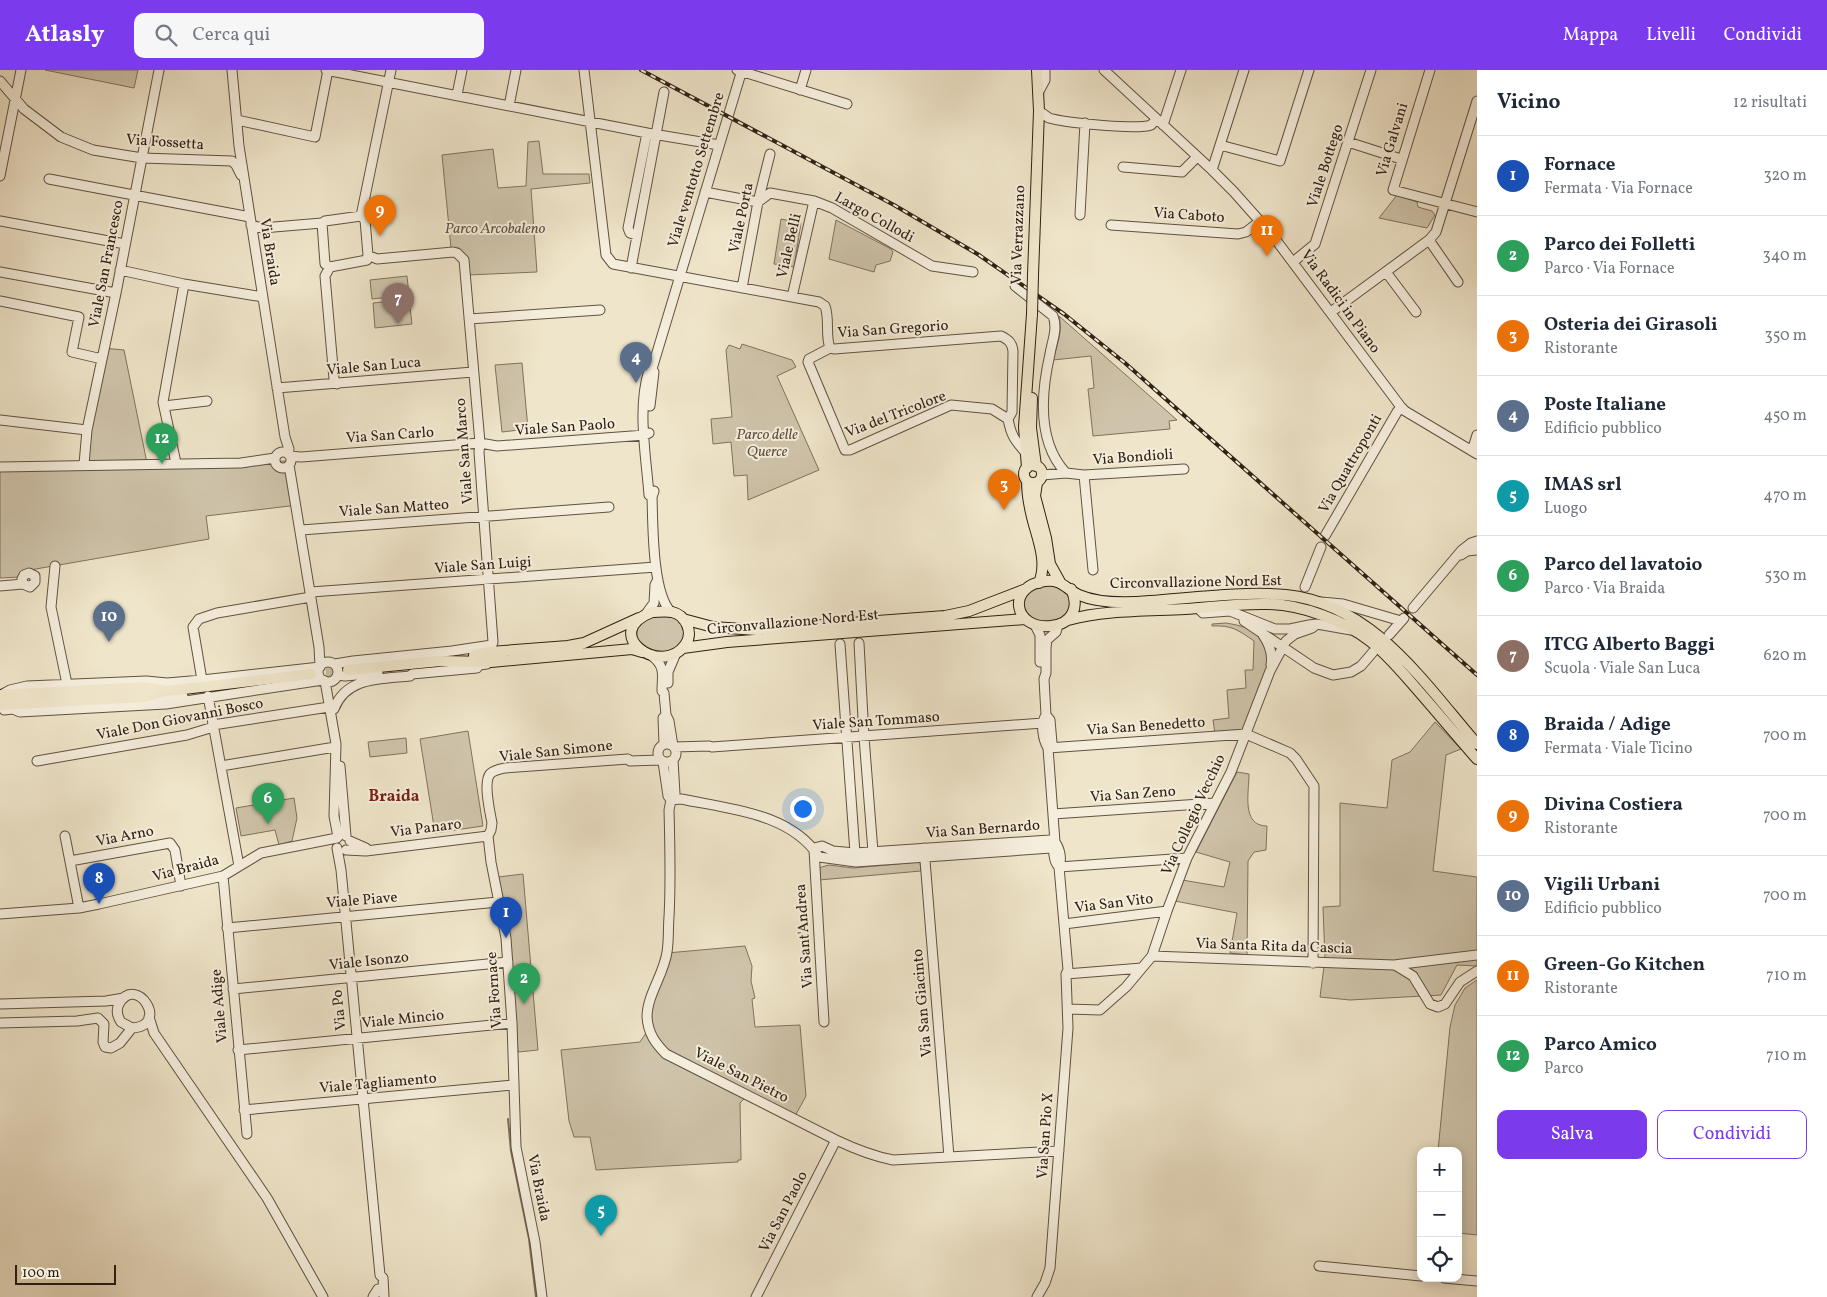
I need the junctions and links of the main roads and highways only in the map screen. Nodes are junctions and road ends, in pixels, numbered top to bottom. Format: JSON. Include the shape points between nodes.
{"nodes":[{"id":1,"x":1037,"y":70,"type":"edge"},
{"id":2,"x":1041,"y":70,"type":"edge"},
{"id":3,"x":1039,"y":91,"type":"junction"},
{"id":4,"x":1028,"y":380,"type":"junction"},
{"id":5,"x":1031,"y":467,"type":"junction"},
{"id":6,"x":1036,"y":480,"type":"junction"},
{"id":7,"x":1060,"y":582,"type":"junction"},
{"id":8,"x":1039,"y":583,"type":"junction"},
{"id":9,"x":1026,"y":589,"type":"junction"},
{"id":10,"x":1071,"y":589,"type":"junction"},
{"id":11,"x":643,"y":616,"type":"junction"},
{"id":12,"x":683,"y":619,"type":"junction"},
{"id":13,"x":1025,"y":620,"type":"junction"},
{"id":14,"x":1068,"y":620,"type":"junction"},
{"id":15,"x":679,"y":650,"type":"junction"},
{"id":16,"x":642,"y":652,"type":"junction"},
{"id":17,"x":491,"y":653,"type":"junction"},
{"id":18,"x":307,"y":671,"type":"tunnel mouth"},
{"id":19,"x":334,"y":677,"type":"road end"},
{"id":20,"x":167,"y":687,"type":"junction"},
{"id":21,"x":0,"y":701,"type":"edge"},
{"id":22,"x":1477,"y":744,"type":"edge"},
{"id":23,"x":1477,"y":759,"type":"edge"}],
"edges":[{"from":1,"to":3,"type":"main road","name":"Via Verrazzano"},
{"from":2,"to":3,"type":"main road","name":"Via Verrazzano"},
{"from":3,"to":4,"type":"main road","name":"Via Verrazzano","bridge":true},
{"from":4,"to":5,"type":"main road","name":"Via Verrazzano","via":[[1031,386]]},
{"from":4,"to":5,"type":"main road","name":"Via Verrazzano","via":[[1024,427],[1025,452]]},
{"from":5,"to":6,"type":"main road","name":"Via Verrazzano","via":[[1040,468]]},
{"from":5,"to":6,"type":"main road","name":"Via Verrazzano","via":[[1024,475]]},
{"from":6,"to":7,"type":"main road","name":"Via Verrazzano","via":[[1036,501],[1050,564]]},
{"from":6,"to":8,"type":"main road","name":"Via Verrazzano","via":[[1029,502],[1042,558]]},
{"from":7,"to":8,"type":"main road","name":"Circonvallazione Nord Est"},
{"from":7,"to":10,"type":"main road","name":"Circonvallazione Nord Est"},
{"from":8,"to":9,"type":"main road","name":"Circonvallazione Nord Est"},
{"from":9,"to":12,"type":"main road","name":"Circonvallazione Nord Est","via":[[970,611],[944,616],[757,630],[714,627]]},
{"from":9,"to":13,"type":"main road","via":[[1019,603]]},
{"from":10,"to":14,"type":"main road","via":[[1075,609]]},
{"from":10,"to":22,"type":"main road","name":"Circonvallazione Nord Est","via":[[1078,595],[1123,603],[1256,594],[1285,595],[1316,602],[1348,615],[1388,642]]},
{"from":11,"to":12,"type":"main road","via":[[652,612],[671,612]]},
{"from":11,"to":16,"type":"main road","via":[[632,633],[635,645]]},
{"from":11,"to":17,"type":"main road","via":[[584,643]]},
{"from":12,"to":15,"type":"main road","via":[[689,635]]},
{"from":13,"to":14,"type":"main road","name":"Circonvallazione Nord Est","via":[[1044,627]]},
{"from":13,"to":15,"type":"main road","name":"Circonvallazione Nord Est","via":[[727,642]]},
{"from":14,"to":23,"type":"main road","name":"Circonvallazione Nord Est","via":[[1105,614],[1270,604],[1326,617],[1356,631],[1390,659]]},
{"from":15,"to":16,"type":"main road","via":[[670,655],[652,656]]},
{"from":16,"to":17,"type":"main road","via":[[632,649]]},
{"from":17,"to":19,"type":"main road"},
{"from":18,"to":20,"type":"main road"},
{"from":20,"to":21,"type":"main road"},
{"from":20,"to":21,"type":"main road","via":[[144,697]]}]}
